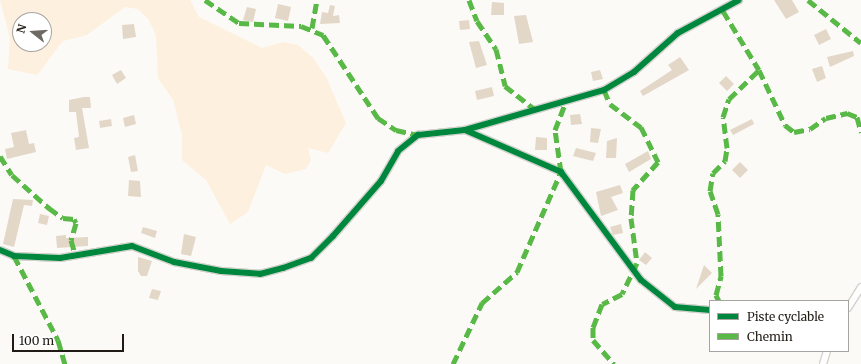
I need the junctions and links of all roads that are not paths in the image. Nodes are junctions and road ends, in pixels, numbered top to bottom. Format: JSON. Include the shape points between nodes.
{"nodes":[{"id":1,"x":739,"y":0,"type":"edge"},
{"id":2,"x":465,"y":130,"type":"junction"},
{"id":3,"x":0,"y":250,"type":"edge"},
{"id":4,"x":861,"y":287,"type":"edge"},
{"id":5,"x":849,"y":306,"type":"edge"},
{"id":6,"x":709,"y":310,"type":"edge"},
{"id":7,"x":827,"y":352,"type":"edge"},
{"id":8,"x":822,"y":364,"type":"edge"}],
"edges":[{"from":1,"to":2,"type":"street","via":[[678,33],[634,72],[604,90]]},
{"from":2,"to":3,"type":"street","via":[[418,135],[398,151],[381,181],[334,236],[311,258],[260,274],[221,271],[174,262],[132,246],[60,258],[14,256]]},
{"from":2,"to":6,"type":"street","via":[[561,172],[642,280],[675,307]]},
{"from":4,"to":5,"type":"street"},
{"from":7,"to":8,"type":"street"}]}
